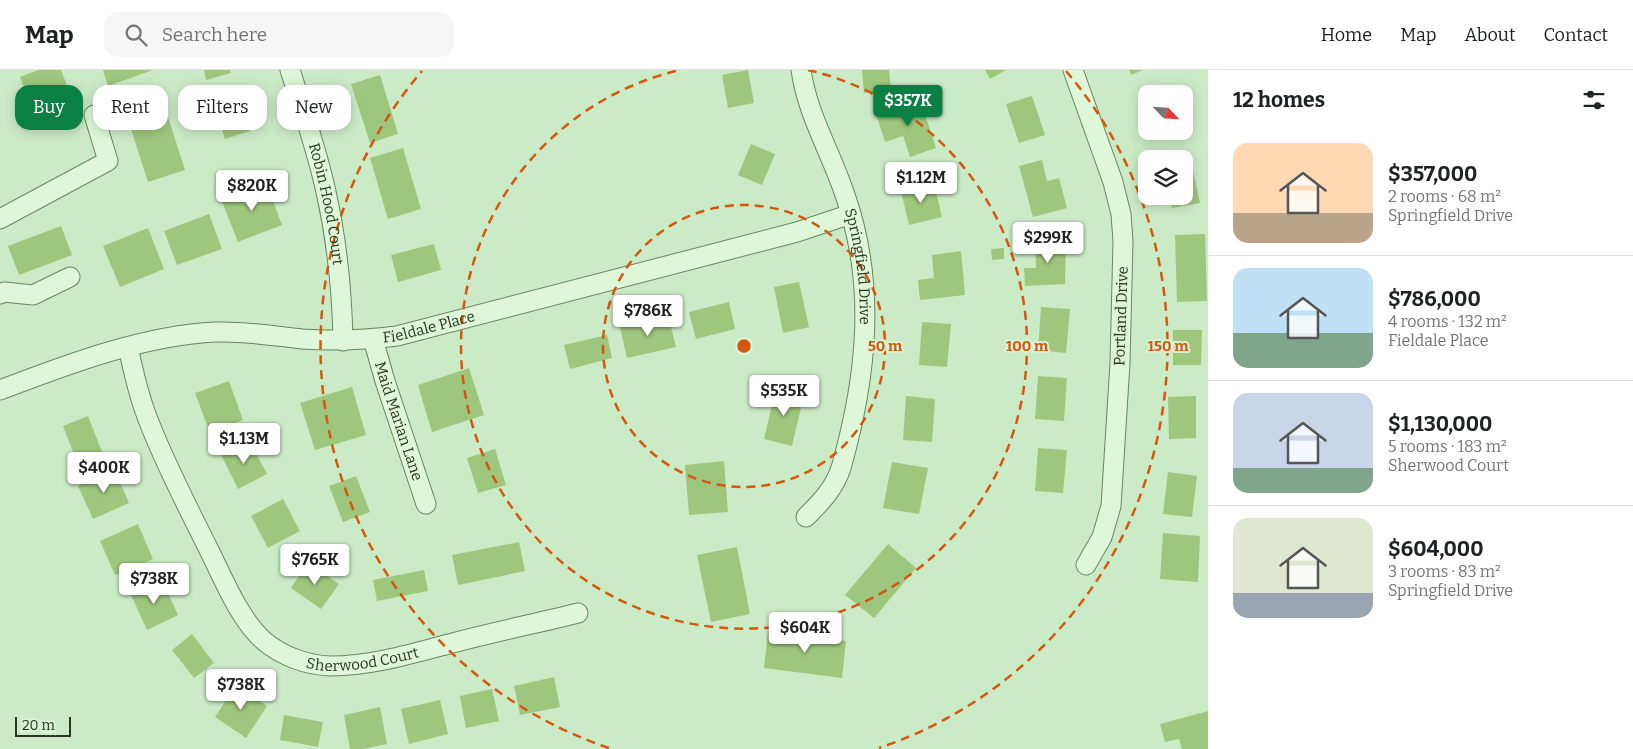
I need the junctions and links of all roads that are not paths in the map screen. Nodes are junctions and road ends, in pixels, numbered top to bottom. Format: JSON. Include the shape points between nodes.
{"nodes":[{"id":1,"x":290,"y":70,"type":"edge"},
{"id":2,"x":801,"y":70,"type":"edge"},
{"id":3,"x":1073,"y":70,"type":"edge"},
{"id":4,"x":99,"y":130,"type":"edge"},
{"id":5,"x":851,"y":214,"type":"junction"},
{"id":6,"x":0,"y":219,"type":"edge"},
{"id":7,"x":70,"y":277,"type":"dead end"},
{"id":8,"x":0,"y":294,"type":"edge"},
{"id":9,"x":374,"y":339,"type":"junction"},
{"id":10,"x":343,"y":341,"type":"junction"},
{"id":11,"x":128,"y":347,"type":"junction"},
{"id":12,"x":0,"y":390,"type":"edge"},
{"id":13,"x":426,"y":504,"type":"dead end"},
{"id":14,"x":806,"y":517,"type":"dead end"},
{"id":15,"x":1086,"y":565,"type":"dead end"},
{"id":16,"x":578,"y":613,"type":"dead end"}],
"edges":[{"from":1,"to":10,"type":"street","name":"Robin Hood Court","via":[[313,141],[336,243]]},
{"from":2,"to":5,"type":"street","name":"Springfield Drive","via":[[807,99]]},
{"from":3,"to":15,"type":"street","name":"Portland Drive","via":[[1113,182],[1123,241],[1120,363],[1111,506],[1102,537]]},
{"from":4,"to":6,"type":"street","via":[[108,161]]},
{"from":5,"to":9,"type":"street","name":"Fieldale Place","via":[[797,232],[397,336]]},
{"from":5,"to":14,"type":"street","name":"Springfield Drive","via":[[866,300],[861,379],[838,478],[827,496]]},
{"from":7,"to":8,"type":"street","via":[[33,295]]},
{"from":9,"to":10,"type":"street","name":"Fieldale Place"},
{"from":9,"to":13,"type":"street","name":"Maid Marian Lane"},
{"from":10,"to":11,"type":"street","name":"Fieldale Place","via":[[216,332],[176,336]]},
{"from":11,"to":12,"type":"street","name":"Fieldale Place"},
{"from":11,"to":16,"type":"street","name":"Sherwood Court","via":[[151,427],[186,504],[249,625],[281,653],[304,662],[330,666],[377,661]]}]}
